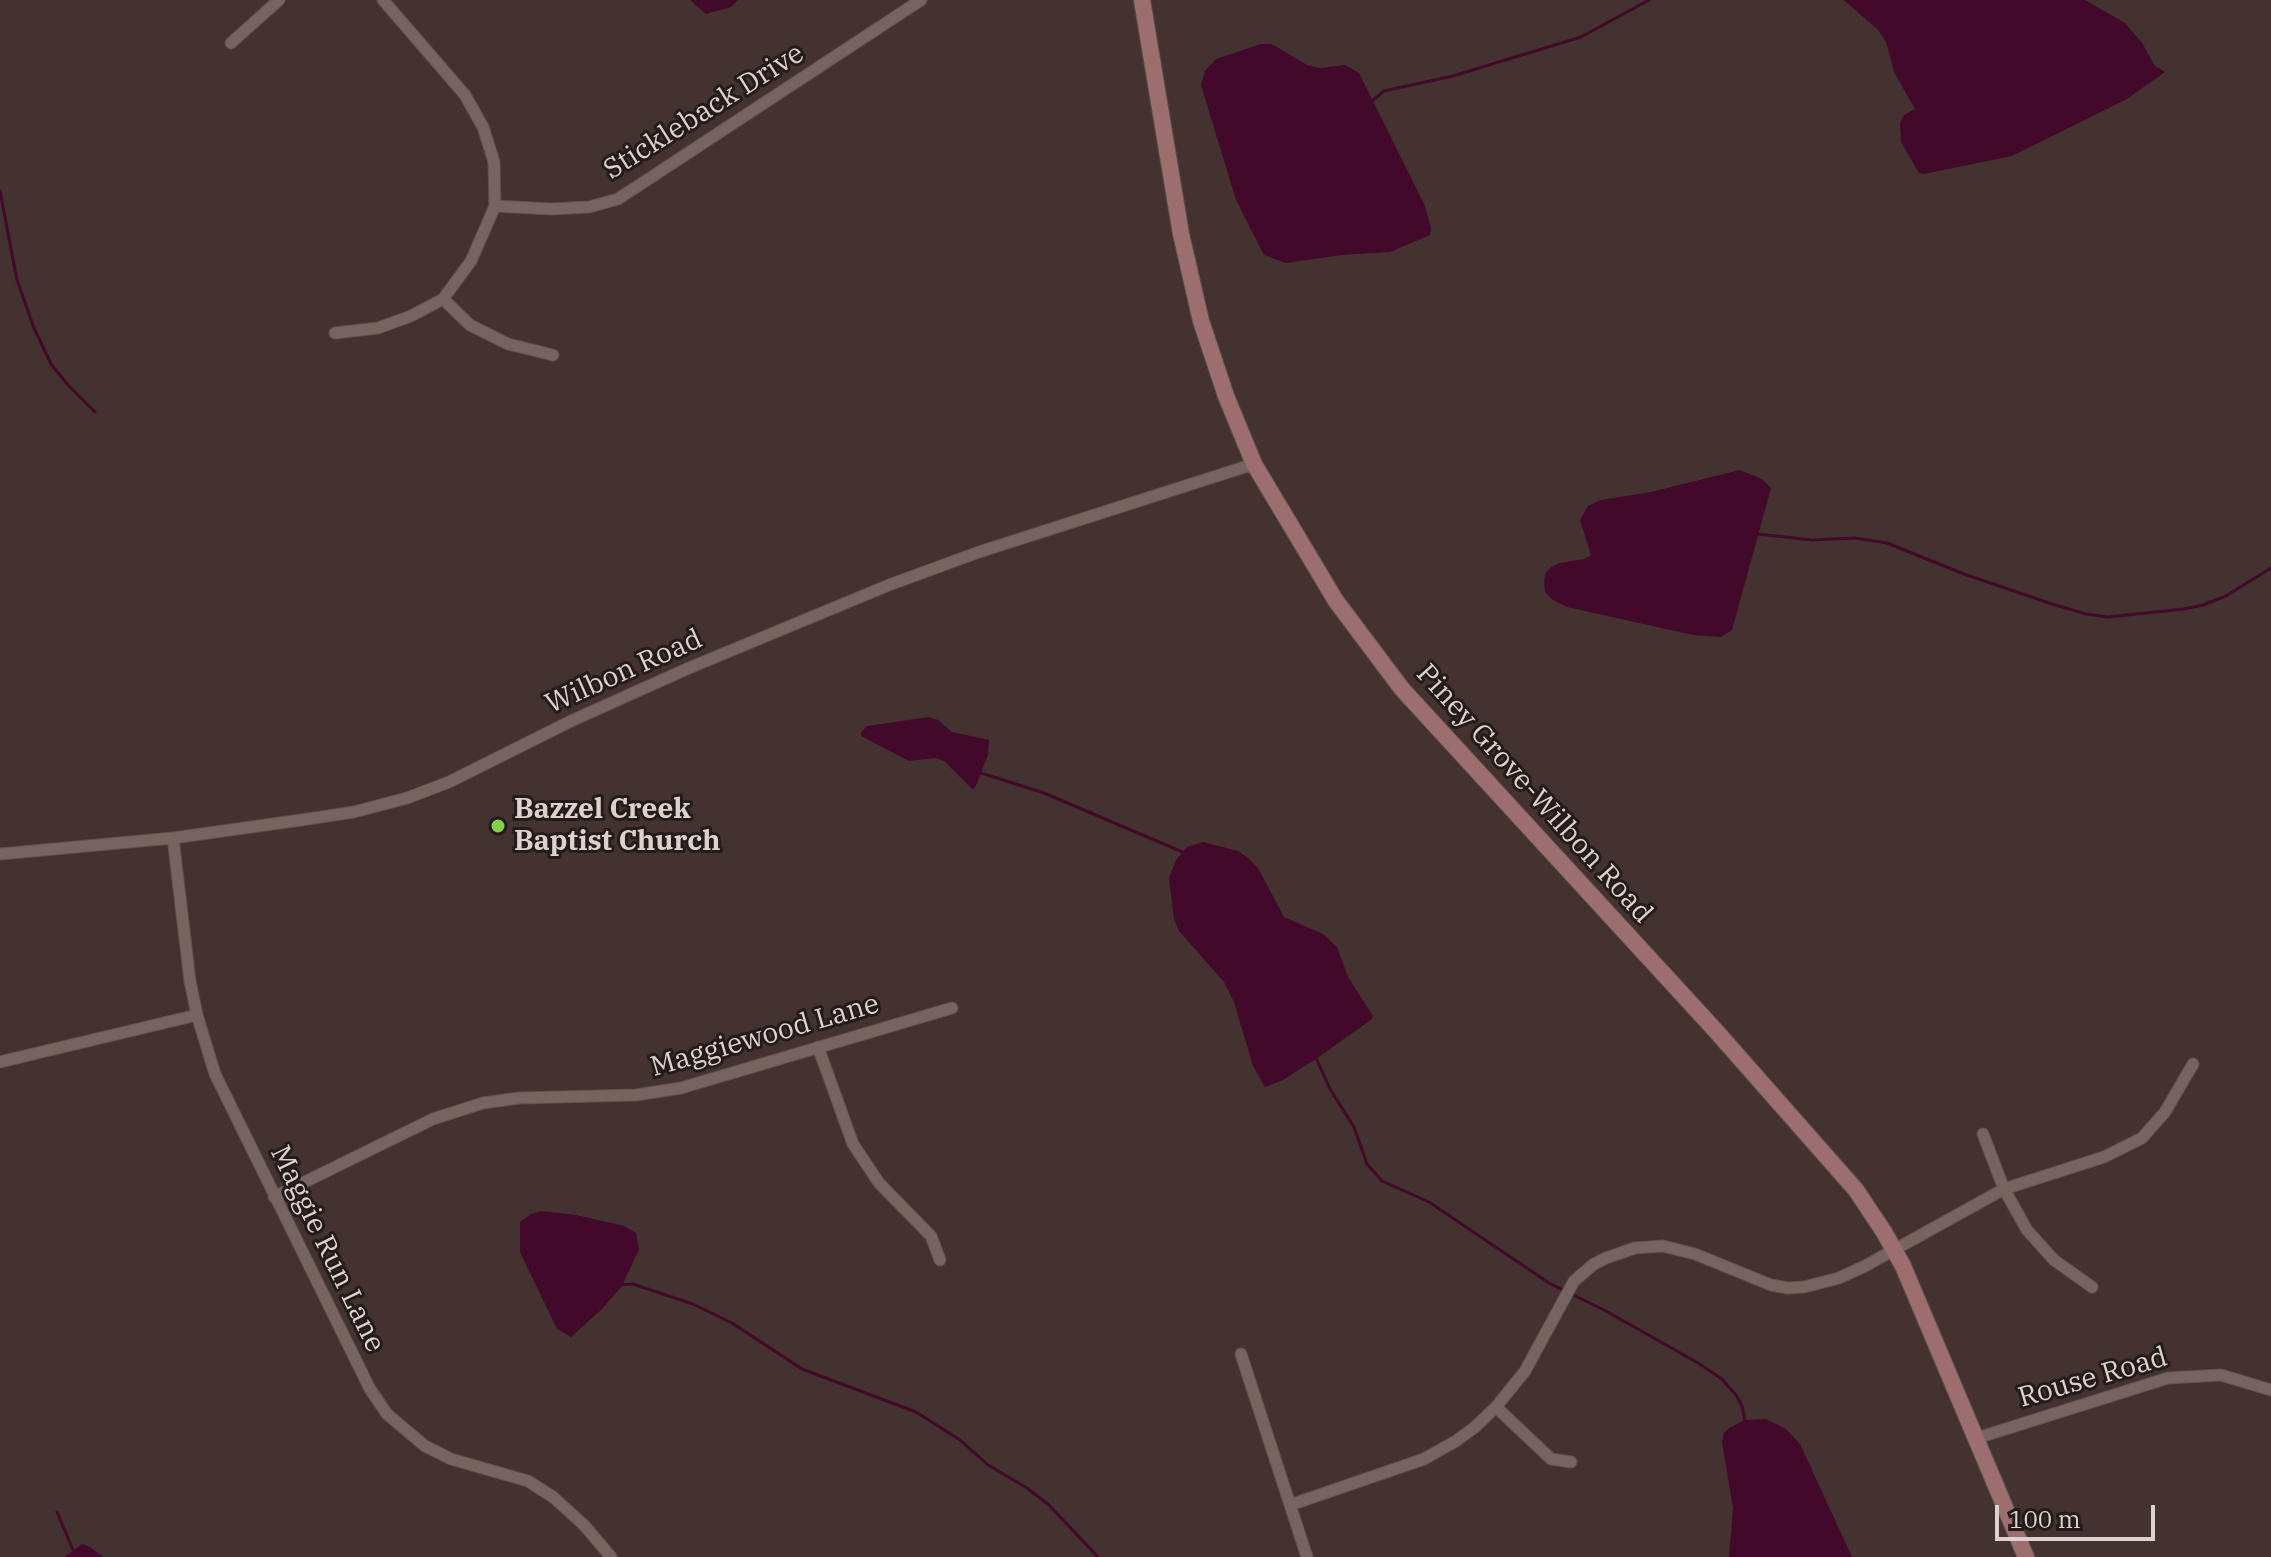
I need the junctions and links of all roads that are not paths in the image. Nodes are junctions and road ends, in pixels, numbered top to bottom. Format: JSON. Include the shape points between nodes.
{"nodes":[{"id":1,"x":279,"y":0,"type":"edge"},
{"id":2,"x":383,"y":0,"type":"edge"},
{"id":3,"x":1142,"y":0,"type":"edge"},
{"id":4,"x":914,"y":2,"type":"edge"},
{"id":5,"x":231,"y":43,"type":"dead end"},
{"id":6,"x":495,"y":206,"type":"junction"},
{"id":7,"x":443,"y":299,"type":"junction"},
{"id":8,"x":335,"y":333,"type":"dead end"},
{"id":9,"x":553,"y":355,"type":"dead end"},
{"id":10,"x":1254,"y":464,"type":"junction"},
{"id":11,"x":173,"y":838,"type":"junction"},
{"id":12,"x":0,"y":854,"type":"edge"},
{"id":13,"x":952,"y":1008,"type":"dead end"},
{"id":14,"x":197,"y":1015,"type":"junction"},
{"id":15,"x":818,"y":1047,"type":"junction"},
{"id":16,"x":0,"y":1062,"type":"edge"},
{"id":17,"x":2193,"y":1064,"type":"dead end"},
{"id":18,"x":1983,"y":1134,"type":"dead end"},
{"id":19,"x":2004,"y":1189,"type":"junction"},
{"id":20,"x":274,"y":1197,"type":"junction"},
{"id":21,"x":1894,"y":1248,"type":"junction"},
{"id":22,"x":940,"y":1260,"type":"dead end"},
{"id":23,"x":2092,"y":1287,"type":"dead end"},
{"id":24,"x":1241,"y":1354,"type":"dead end"},
{"id":25,"x":2271,"y":1390,"type":"edge"},
{"id":26,"x":1496,"y":1407,"type":"junction"},
{"id":27,"x":1977,"y":1438,"type":"junction"},
{"id":28,"x":1571,"y":1462,"type":"dead end"},
{"id":29,"x":1290,"y":1505,"type":"junction"},
{"id":30,"x":611,"y":1557,"type":"edge"},
{"id":31,"x":1307,"y":1557,"type":"edge"},
{"id":32,"x":2026,"y":1557,"type":"edge"}],
"edges":[{"from":1,"to":5,"type":"street"},
{"from":2,"to":6,"type":"street","via":[[465,95],[483,127],[494,162]]},
{"from":3,"to":10,"type":"street","name":"Piney Grove-Wilbon Road","via":[[1201,321]]},
{"from":4,"to":6,"type":"street","name":"Stickleback Drive","via":[[618,199],[576,208]]},
{"from":6,"to":7,"type":"street","via":[[471,261]]},
{"from":7,"to":8,"type":"street","via":[[378,328]]},
{"from":7,"to":9,"type":"street","via":[[470,325],[508,344]]},
{"from":10,"to":11,"type":"street","name":"Wilbon Road","via":[[889,585],[689,668],[407,798],[354,812]]},
{"from":10,"to":21,"type":"street","name":"Piney Grove-Wilbon Road","via":[[1336,601],[1385,668],[1837,1167]]},
{"from":11,"to":12,"type":"street","name":"Wilbon Road"},
{"from":11,"to":14,"type":"street","name":"Maggie Run Lane"},
{"from":13,"to":15,"type":"street","name":"Maggiewood Lane"},
{"from":14,"to":16,"type":"street"},
{"from":14,"to":20,"type":"street","name":"Maggie Run Lane","via":[[215,1074]]},
{"from":15,"to":20,"type":"street","name":"Maggiewood Lane","via":[[659,1092],[483,1103],[433,1119]]},
{"from":15,"to":22,"type":"street","via":[[853,1144],[879,1183],[931,1236]]},
{"from":17,"to":19,"type":"street","via":[[2165,1112],[2142,1138],[2104,1157]]},
{"from":18,"to":19,"type":"street"},
{"from":19,"to":21,"type":"street"},
{"from":19,"to":23,"type":"street","via":[[2027,1230],[2054,1260]]},
{"from":20,"to":30,"type":"street","name":"Maggie Run Lane","via":[[387,1414],[438,1453],[541,1488],[576,1516]]},
{"from":21,"to":26,"type":"street","via":[[1839,1278],[1788,1288],[1748,1278],[1679,1249],[1650,1246],[1619,1252],[1574,1281],[1525,1371]]},
{"from":21,"to":27,"type":"street","name":"Piney Grove-Wilbon Road"},
{"from":24,"to":29,"type":"street"},
{"from":25,"to":27,"type":"street","name":"Rouse Road","via":[[2221,1375],[2168,1378]]},
{"from":26,"to":28,"type":"street","via":[[1551,1459]]},
{"from":26,"to":29,"type":"street","via":[[1439,1452]]},
{"from":27,"to":32,"type":"street","name":"Piney Grove-Wilbon Road"},
{"from":29,"to":31,"type":"street"}]}
